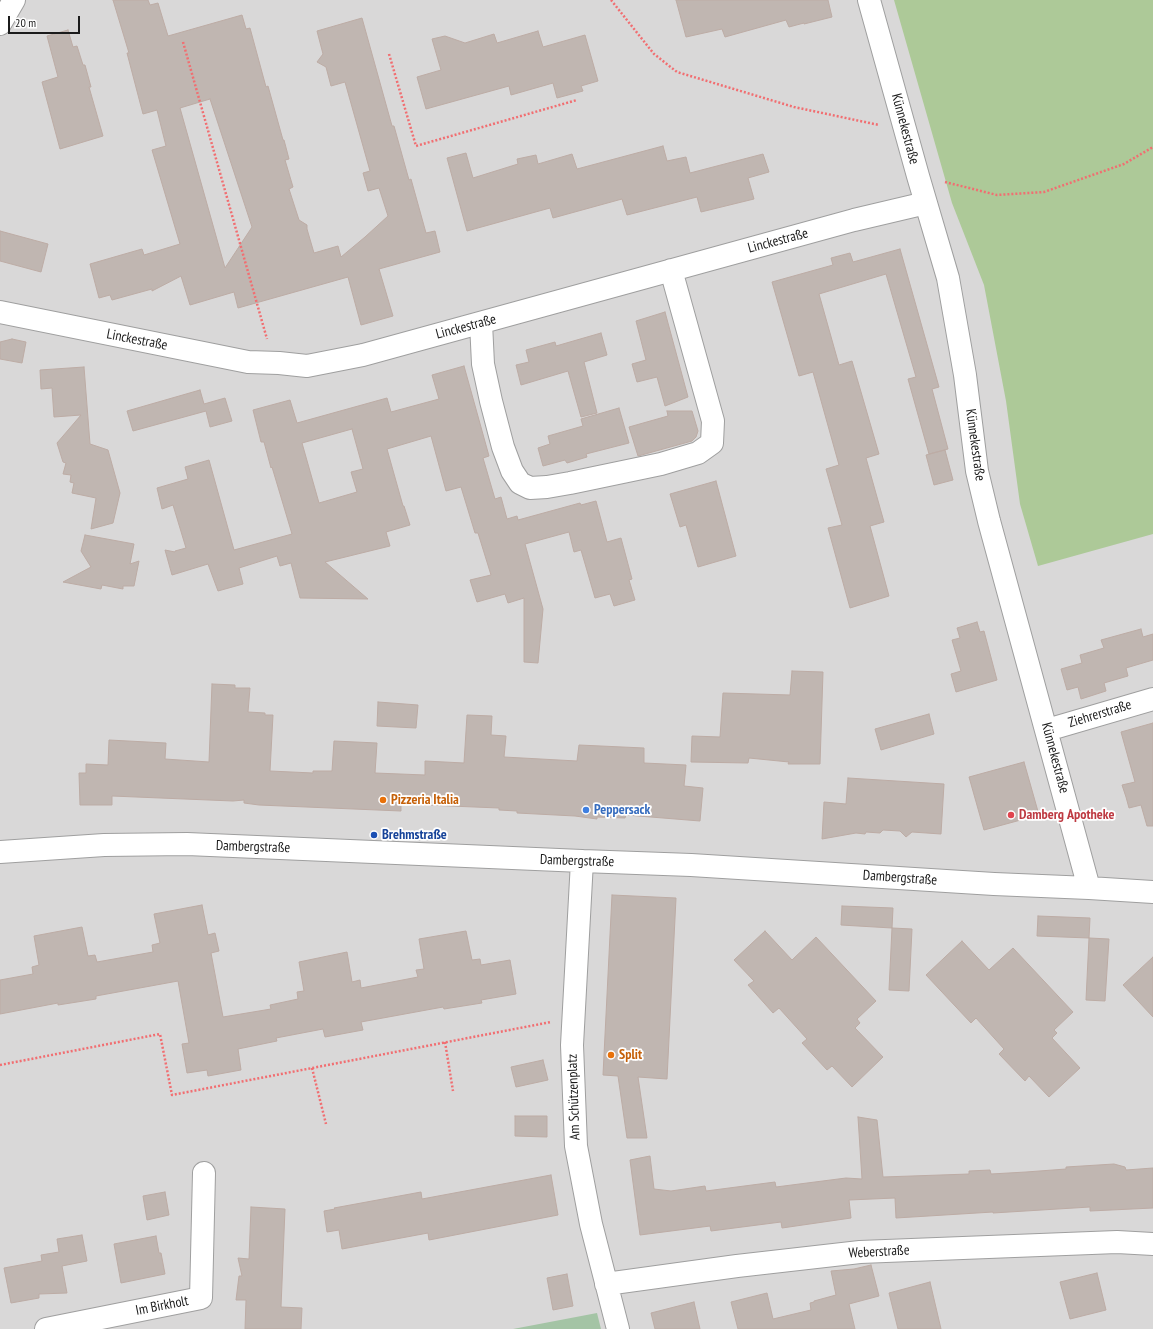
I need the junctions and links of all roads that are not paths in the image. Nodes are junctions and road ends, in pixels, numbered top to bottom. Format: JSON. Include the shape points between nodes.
{"nodes":[{"id":1,"x":14,"y":0,"type":"edge"},
{"id":2,"x":869,"y":0,"type":"edge"},
{"id":3,"x":0,"y":24,"type":"edge"},
{"id":4,"x":926,"y":203,"type":"junction"},
{"id":5,"x":671,"y":270,"type":"junction"},
{"id":6,"x":0,"y":312,"type":"edge"},
{"id":7,"x":481,"y":323,"type":"junction"},
{"id":8,"x":1153,"y":699,"type":"edge"},
{"id":9,"x":1047,"y":730,"type":"junction"},
{"id":10,"x":0,"y":852,"type":"edge"},
{"id":11,"x":582,"y":861,"type":"junction"},
{"id":12,"x":1089,"y":888,"type":"junction"},
{"id":13,"x":1153,"y":892,"type":"edge"},
{"id":14,"x":204,"y":1173,"type":"dead end"},
{"id":15,"x":1153,"y":1244,"type":"edge"},
{"id":16,"x":606,"y":1284,"type":"junction"},
{"id":17,"x":46,"y":1329,"type":"edge"},
{"id":18,"x":618,"y":1329,"type":"edge"}],
"edges":[{"from":1,"to":3,"type":"street"},
{"from":2,"to":4,"type":"street","name":"Künnekestraße"},
{"from":4,"to":5,"type":"street","name":"Linckestraße"},
{"from":4,"to":9,"type":"street","name":"Künnekestraße","via":[[948,278],[965,375],[977,471]]},
{"from":5,"to":7,"type":"street","name":"Linckestraße"},
{"from":5,"to":7,"type":"street","via":[[713,421],[712,443],[698,453],[668,462],[562,485],[530,488],[520,483],[512,471],[503,447],[482,364]]},
{"from":6,"to":7,"type":"street","name":"Linckestraße","via":[[248,362],[307,366],[363,355]]},
{"from":8,"to":9,"type":"street","name":"Ziehrerstraße"},
{"from":9,"to":12,"type":"street","name":"Künnekestraße"},
{"from":10,"to":11,"type":"street","name":"Dambergstraße","via":[[104,845],[187,844]]},
{"from":11,"to":12,"type":"street","name":"Dambergstraße","via":[[699,865]]},
{"from":11,"to":16,"type":"street","name":"Am Schützenplatz","via":[[572,1045],[576,1146]]},
{"from":12,"to":13,"type":"street","name":"Dambergstraße"},
{"from":14,"to":17,"type":"street","name":"Im Birkholt","via":[[201,1298]]},
{"from":15,"to":16,"type":"street","name":"Weberstraße","via":[[1117,1242],[860,1252]]},
{"from":16,"to":18,"type":"street","name":"Am Schützenplatz"}]}
